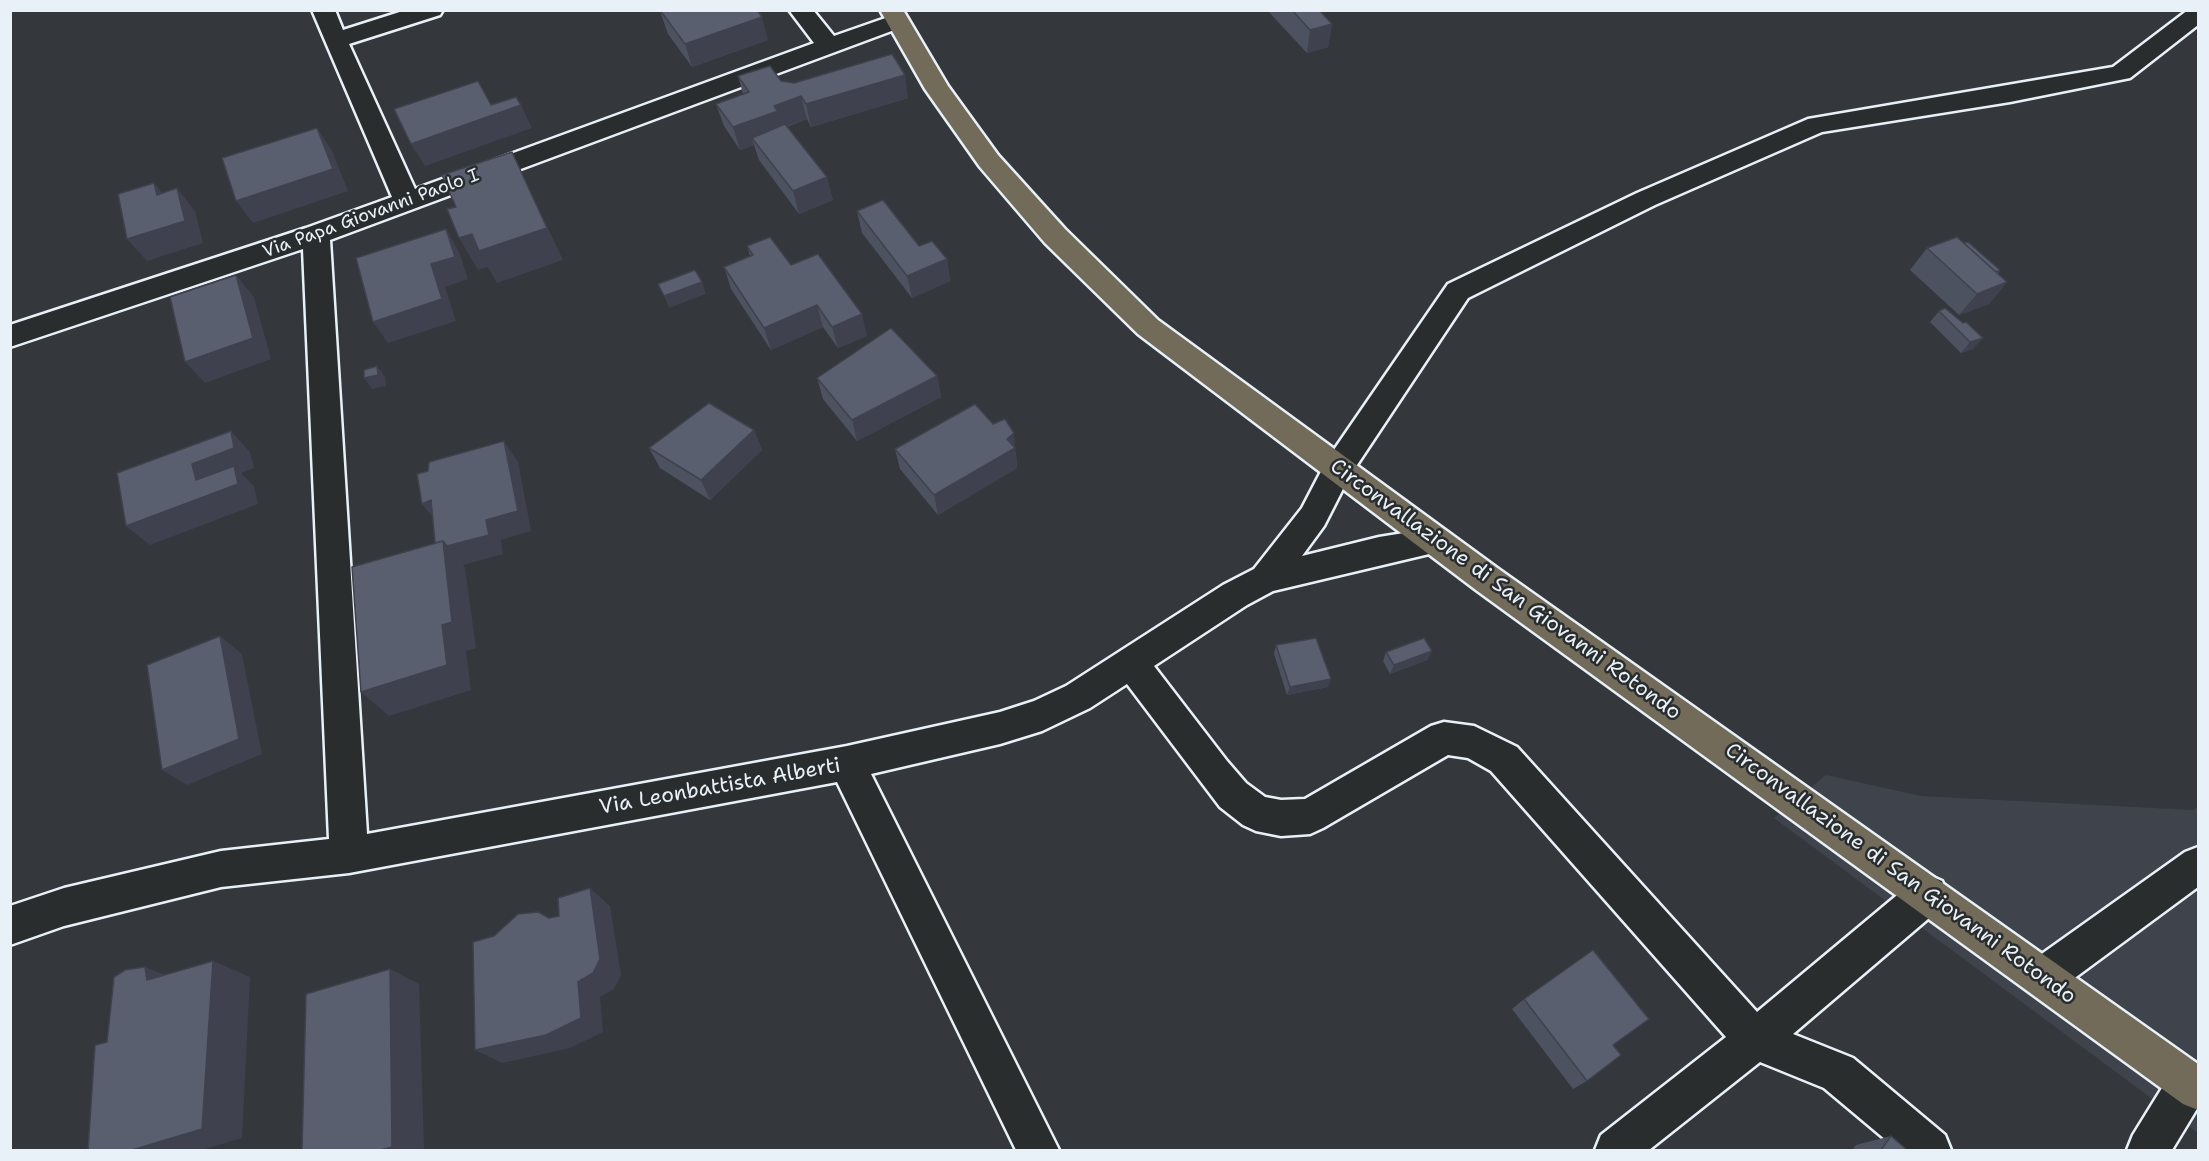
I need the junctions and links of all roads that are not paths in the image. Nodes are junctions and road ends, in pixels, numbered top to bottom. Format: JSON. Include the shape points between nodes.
{"nodes":[{"id":1,"x":323,"y":10,"type":"edge"},
{"id":2,"x":432,"y":10,"type":"edge"},
{"id":3,"x":800,"y":10,"type":"edge"},
{"id":4,"x":2199,"y":14,"type":"edge"},
{"id":5,"x":894,"y":16,"type":"edge"},
{"id":6,"x":335,"y":40,"type":"junction"},
{"id":7,"x":829,"y":46,"type":"junction"},
{"id":8,"x":407,"y":201,"type":"junction"},
{"id":9,"x":316,"y":235,"type":"junction"},
{"id":10,"x":10,"y":336,"type":"edge"},
{"id":11,"x":1338,"y":469,"type":"junction"},
{"id":12,"x":1436,"y":541,"type":"junction"},
{"id":13,"x":1266,"y":579,"type":"junction"},
{"id":14,"x":1131,"y":662,"type":"junction"},
{"id":15,"x":847,"y":763,"type":"junction"},
{"id":16,"x":350,"y":855,"type":"junction"},
{"id":17,"x":2199,"y":865,"type":"edge"},
{"id":18,"x":1928,"y":894,"type":"junction"},
{"id":19,"x":10,"y":926,"type":"edge"},
{"id":20,"x":2043,"y":977,"type":"junction"},
{"id":21,"x":1755,"y":1040,"type":"junction"},
{"id":22,"x":2194,"y":1086,"type":"edge"},
{"id":23,"x":1038,"y":1150,"type":"edge"},
{"id":24,"x":1616,"y":1150,"type":"edge"},
{"id":25,"x":1930,"y":1150,"type":"edge"},
{"id":26,"x":2148,"y":1150,"type":"edge"}],
"edges":[{"from":1,"to":6,"type":"street"},
{"from":2,"to":6,"type":"street"},
{"from":3,"to":7,"type":"street"},
{"from":4,"to":11,"type":"street","name":"Via Leonbattista Alberti","via":[[2121,73],[1817,124],[1646,199],[1458,291]]},
{"from":5,"to":7,"type":"street","name":"Via Papa Giovanni Paolo I"},
{"from":5,"to":11,"type":"main road","name":"Circonvallazione di San Giovanni Rotondo","via":[[937,89],[989,160],[1055,236],[1148,327]]},
{"from":6,"to":8,"type":"street"},
{"from":7,"to":8,"type":"street","name":"Via Papa Giovanni Paolo I"},
{"from":8,"to":9,"type":"street","name":"Via Papa Giovanni Paolo I"},
{"from":9,"to":10,"type":"street","name":"Via Papa Giovanni Paolo I"},
{"from":9,"to":16,"type":"street"},
{"from":11,"to":12,"type":"main road","name":"Circonvallazione di San Giovanni Rotondo"},
{"from":11,"to":13,"type":"street","name":"Via Leonbattista Alberti","via":[[1313,517]]},
{"from":12,"to":13,"type":"street"},
{"from":12,"to":18,"type":"main road","name":"Circonvallazione di San Giovanni Rotondo"},
{"from":13,"to":14,"type":"street","name":"Via Leonbattista Alberti"},
{"from":14,"to":15,"type":"street","name":"Via Leonbattista Alberti","via":[[1042,715]]},
{"from":14,"to":21,"type":"street","via":[[1214,773],[1256,813],[1281,818],[1310,816],[1444,738],[1474,741],[1504,759]]},
{"from":15,"to":16,"type":"street","name":"Via Leonbattista Alberti"},
{"from":15,"to":23,"type":"street"},
{"from":16,"to":19,"type":"street","name":"Via Leonbattista Alberti","via":[[220,869],[87,900]]},
{"from":17,"to":20,"type":"street"},
{"from":18,"to":20,"type":"main road","name":"Circonvallazione di San Giovanni Rotondo"},
{"from":18,"to":21,"type":"street"},
{"from":20,"to":22,"type":"main road","name":"Circonvallazione di San Giovanni Rotondo"},
{"from":21,"to":24,"type":"street"},
{"from":21,"to":25,"type":"street","via":[[1838,1072]]},
{"from":22,"to":26,"type":"street"}]}
